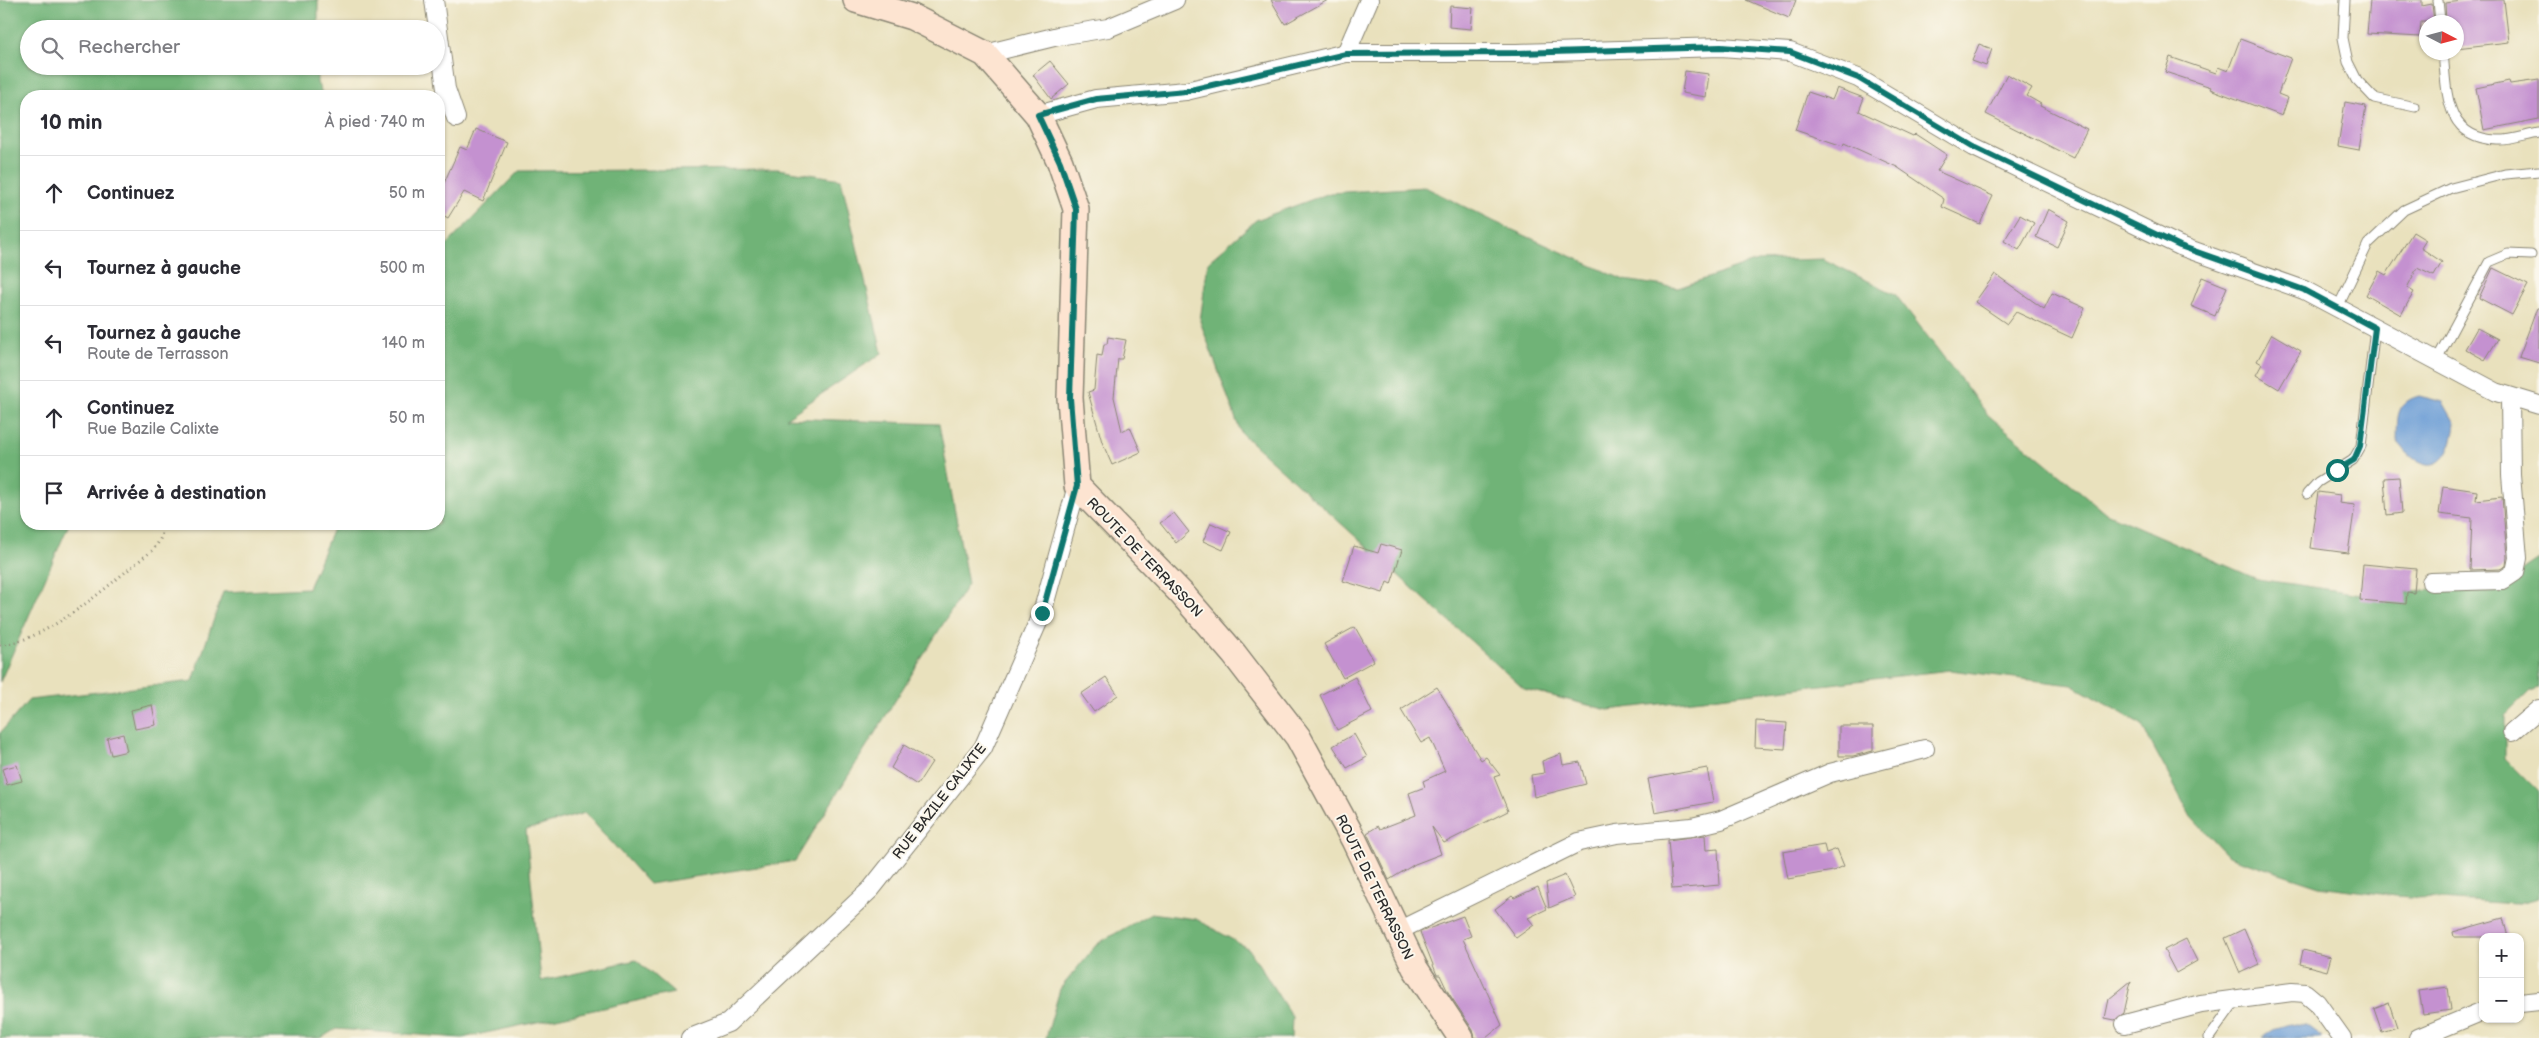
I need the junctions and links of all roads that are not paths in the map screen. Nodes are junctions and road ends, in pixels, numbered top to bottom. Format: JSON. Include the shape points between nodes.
{"nodes":[{"id":1,"x":434,"y":0,"type":"edge"},
{"id":2,"x":856,"y":0,"type":"edge"},
{"id":3,"x":1175,"y":0,"type":"edge"},
{"id":4,"x":1369,"y":0,"type":"edge"},
{"id":5,"x":2345,"y":0,"type":"edge"},
{"id":6,"x":2438,"y":0,"type":"edge"},
{"id":7,"x":2439,"y":15,"type":"edge"},
{"id":8,"x":437,"y":20,"type":"edge"},
{"id":9,"x":985,"y":54,"type":"junction"},
{"id":10,"x":1346,"y":54,"type":"junction"},
{"id":11,"x":2444,"y":60,"type":"edge"},
{"id":12,"x":444,"y":75,"type":"edge"},
{"id":13,"x":2415,"y":108,"type":"dead end"},
{"id":14,"x":1038,"y":115,"type":"junction"},
{"id":15,"x":456,"y":118,"type":"dead end"},
{"id":16,"x":2539,"y":133,"type":"edge"},
{"id":17,"x":2539,"y":171,"type":"edge"},
{"id":18,"x":2531,"y":255,"type":"dead end"},
{"id":19,"x":2338,"y":307,"type":"junction"},
{"id":20,"x":2375,"y":328,"type":"junction"},
{"id":21,"x":2436,"y":360,"type":"junction"},
{"id":22,"x":2510,"y":397,"type":"junction"},
{"id":23,"x":2539,"y":406,"type":"edge"},
{"id":24,"x":1077,"y":486,"type":"junction"},
{"id":25,"x":2306,"y":494,"type":"dead end"},
{"id":26,"x":2431,"y":582,"type":"dead end"},
{"id":27,"x":2539,"y":709,"type":"edge"},
{"id":28,"x":2512,"y":732,"type":"dead end"},
{"id":29,"x":1925,"y":749,"type":"dead end"},
{"id":30,"x":1398,"y":931,"type":"junction"},
{"id":31,"x":2237,"y":999,"type":"junction"},
{"id":32,"x":2539,"y":1001,"type":"edge"},
{"id":33,"x":2524,"y":1003,"type":"edge"},
{"id":34,"x":2479,"y":1013,"type":"edge"},
{"id":35,"x":2125,"y":1024,"type":"dead end"},
{"id":36,"x":690,"y":1038,"type":"edge"},
{"id":37,"x":1460,"y":1038,"type":"edge"},
{"id":38,"x":2209,"y":1038,"type":"edge"},
{"id":39,"x":2342,"y":1038,"type":"edge"},
{"id":40,"x":2418,"y":1038,"type":"edge"}],
"edges":[{"from":1,"to":8,"type":"street"},
{"from":2,"to":9,"type":"street","name":"ROUTE DE TERRASSON","via":[[912,17]]},
{"from":3,"to":9,"type":"street","via":[[1108,28],[1058,36]]},
{"from":4,"to":10,"type":"street"},
{"from":5,"to":13,"type":"lane","via":[[2343,38],[2348,62],[2357,80],[2374,98]]},
{"from":6,"to":7,"type":"lane"},
{"from":9,"to":14,"type":"street","name":"ROUTE DE TERRASSON"},
{"from":10,"to":14,"type":"street","via":[[1186,91],[1096,99]]},
{"from":10,"to":19,"type":"street","via":[[1721,47],[1790,52],[1858,78],[1974,147],[2180,246],[2304,290]]},
{"from":11,"to":16,"type":"lane","via":[[2448,104],[2459,126],[2474,135],[2497,140]]},
{"from":12,"to":15,"type":"street"},
{"from":14,"to":24,"type":"street","name":"ROUTE DE TERRASSON","via":[[1060,162],[1076,209],[1070,398]]},
{"from":17,"to":19,"type":"lane","via":[[2505,174],[2450,188],[2404,210],[2368,244]]},
{"from":18,"to":21,"type":"lane","via":[[2508,254],[2489,262]]},
{"from":19,"to":20,"type":"street"},
{"from":20,"to":21,"type":"street"},
{"from":20,"to":25,"type":"lane","via":[[2360,446],[2354,460],[2318,482]]},
{"from":21,"to":22,"type":"street"},
{"from":22,"to":23,"type":"street"},
{"from":22,"to":26,"type":"street","via":[[2511,475],[2518,558],[2515,572],[2503,580]]},
{"from":24,"to":30,"type":"street","name":"ROUTE DE TERRASSON","via":[[1182,594],[1298,737],[1354,840]]},
{"from":24,"to":36,"type":"street","name":"RUE BAZILE CALIXTE","via":[[1042,613],[983,748],[871,889],[728,1024]]},
{"from":27,"to":28,"type":"street"},
{"from":29,"to":30,"type":"street","via":[[1830,773],[1721,820],[1692,827],[1617,834],[1578,842]]},
{"from":30,"to":37,"type":"street","name":"ROUTE DE TERRASSON","via":[[1415,968]]},
{"from":31,"to":35,"type":"street","via":[[2201,1004]]},
{"from":31,"to":38,"type":"lane"},
{"from":31,"to":39,"type":"street","via":[[2305,993],[2317,1003]]},
{"from":32,"to":33,"type":"street"},
{"from":34,"to":40,"type":"street"}]}
